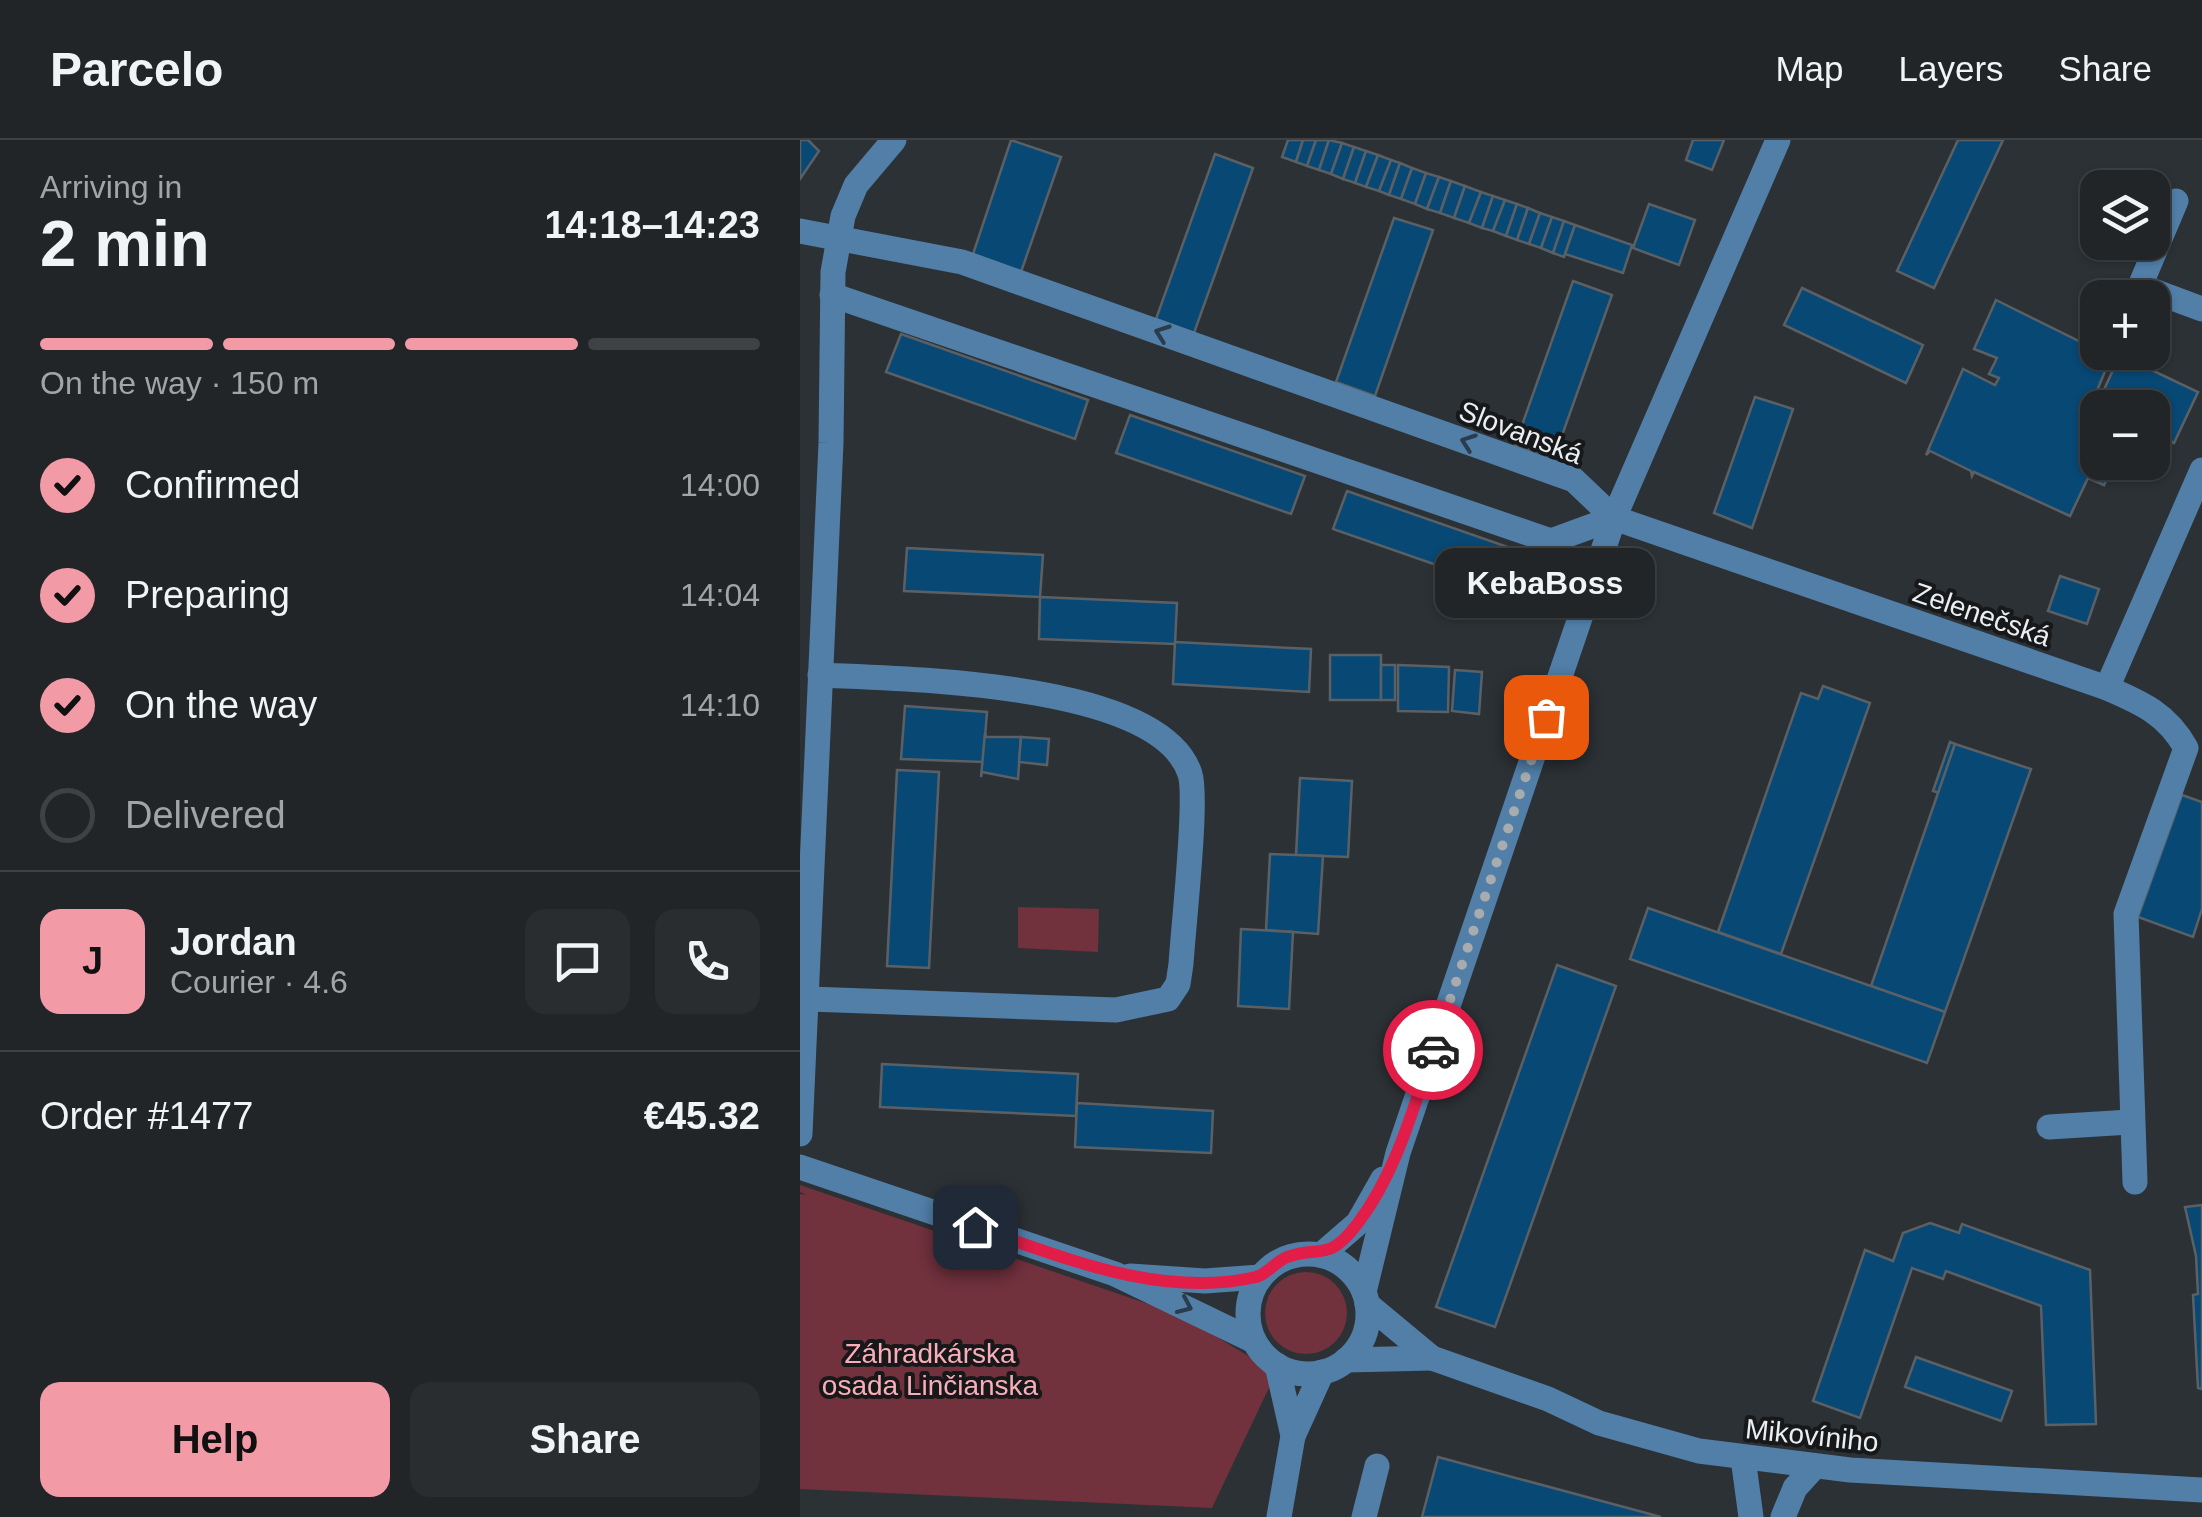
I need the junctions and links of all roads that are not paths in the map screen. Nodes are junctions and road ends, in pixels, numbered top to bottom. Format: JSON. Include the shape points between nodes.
{"nodes":[{"id":1,"x":894,"y":140,"type":"edge"},
{"id":2,"x":1778,"y":140,"type":"edge"},
{"id":3,"x":2176,"y":201,"type":"dead end"},
{"id":4,"x":800,"y":230,"type":"edge"},
{"id":5,"x":838,"y":241,"type":"junction"},
{"id":6,"x":832,"y":295,"type":"junction"},
{"id":7,"x":2202,"y":309,"type":"edge"},
{"id":8,"x":2202,"y":470,"type":"edge"},
{"id":9,"x":1614,"y":518,"type":"junction"},
{"id":10,"x":820,"y":675,"type":"junction"},
{"id":11,"x":2107,"y":688,"type":"junction"},
{"id":12,"x":2194,"y":750,"type":"edge"},
{"id":13,"x":808,"y":999,"type":"junction"},
{"id":14,"x":2130,"y":1122,"type":"junction"},
{"id":15,"x":2049,"y":1128,"type":"dead end"},
{"id":16,"x":800,"y":1134,"type":"edge"},
{"id":17,"x":1398,"y":1153,"type":"junction"},
{"id":18,"x":800,"y":1167,"type":"edge"},
{"id":19,"x":2135,"y":1182,"type":"dead end"},
{"id":20,"x":1321,"y":1255,"type":"junction"},
{"id":21,"x":1115,"y":1274,"type":"junction"},
{"id":22,"x":1260,"y":1277,"type":"junction"},
{"id":23,"x":1366,"y":1298,"type":"junction"},
{"id":24,"x":1254,"y":1341,"type":"junction"},
{"id":25,"x":1432,"y":1358,"type":"junction"},
{"id":26,"x":1346,"y":1360,"type":"junction"},
{"id":27,"x":1277,"y":1365,"type":"junction"},
{"id":28,"x":1322,"y":1372,"type":"junction"},
{"id":29,"x":1293,"y":1436,"type":"junction"},
{"id":30,"x":1742,"y":1458,"type":"junction"},
{"id":31,"x":1377,"y":1466,"type":"dead end"},
{"id":32,"x":1815,"y":1466,"type":"junction"},
{"id":33,"x":2202,"y":1490,"type":"edge"},
{"id":34,"x":1279,"y":1517,"type":"edge"},
{"id":35,"x":1364,"y":1517,"type":"edge"},
{"id":36,"x":1751,"y":1517,"type":"edge"},
{"id":37,"x":1783,"y":1517,"type":"edge"}],
"edges":[{"from":1,"to":5,"type":"street","via":[[856,186]]},
{"from":2,"to":9,"type":"street"},
{"from":3,"to":7,"type":"street","via":[[2140,286]]},
{"from":4,"to":5,"type":"street","name":"Slovanská"},
{"from":5,"to":6,"type":"street"},
{"from":9,"to":5,"type":"street","name":"Slovanská","one_way":true,"via":[[1574,480],[962,262]]},
{"from":6,"to":9,"type":"street","via":[[1551,542]]},
{"from":6,"to":10,"type":"street"},
{"from":8,"to":11,"type":"street"},
{"from":9,"to":11,"type":"street","name":"Zelenečská"},
{"from":9,"to":17,"type":"street"},
{"from":10,"to":13,"type":"street"},
{"from":10,"to":13,"type":"street","via":[[1049,694],[1105,711],[1169,742],[1192,777],[1182,964],[1168,999],[1116,1010]]},
{"from":11,"to":12,"type":"street","name":"Zelenečská","via":[[2156,709]]},
{"from":12,"to":14,"type":"street","via":[[2126,914]]},
{"from":13,"to":16,"type":"street"},
{"from":14,"to":15,"type":"street"},
{"from":14,"to":19,"type":"street"},
{"from":17,"to":20,"type":"street","via":[[1358,1223]]},
{"from":17,"to":23,"type":"street"},
{"from":18,"to":21,"type":"street"},
{"from":20,"to":22,"type":"street","via":[[1288,1257]]},
{"from":20,"to":23,"type":"street","via":[[1348,1268]]},
{"from":21,"to":22,"type":"street","via":[[1205,1281]]},
{"from":21,"to":24,"type":"street","one_way":true},
{"from":22,"to":24,"type":"street","via":[[1248,1308]]},
{"from":23,"to":25,"type":"street","name":"Mikovíniho"},
{"from":23,"to":26,"type":"street","via":[[1362,1341]]},
{"from":24,"to":27,"type":"street"},
{"from":25,"to":26,"type":"street","name":"Mikovíniho"},
{"from":25,"to":30,"type":"street","name":"Mikovíniho","via":[[1599,1423]]},
{"from":26,"to":28,"type":"street"},
{"from":27,"to":28,"type":"street","via":[[1299,1374]]},
{"from":27,"to":29,"type":"street"},
{"from":28,"to":29,"type":"street"},
{"from":29,"to":34,"type":"street"},
{"from":30,"to":32,"type":"street","name":"Mikovíniho"},
{"from":30,"to":36,"type":"street"},
{"from":31,"to":35,"type":"street"},
{"from":32,"to":33,"type":"street","name":"Mikovíniho"},
{"from":32,"to":37,"type":"street","via":[[1795,1488]]}]}
